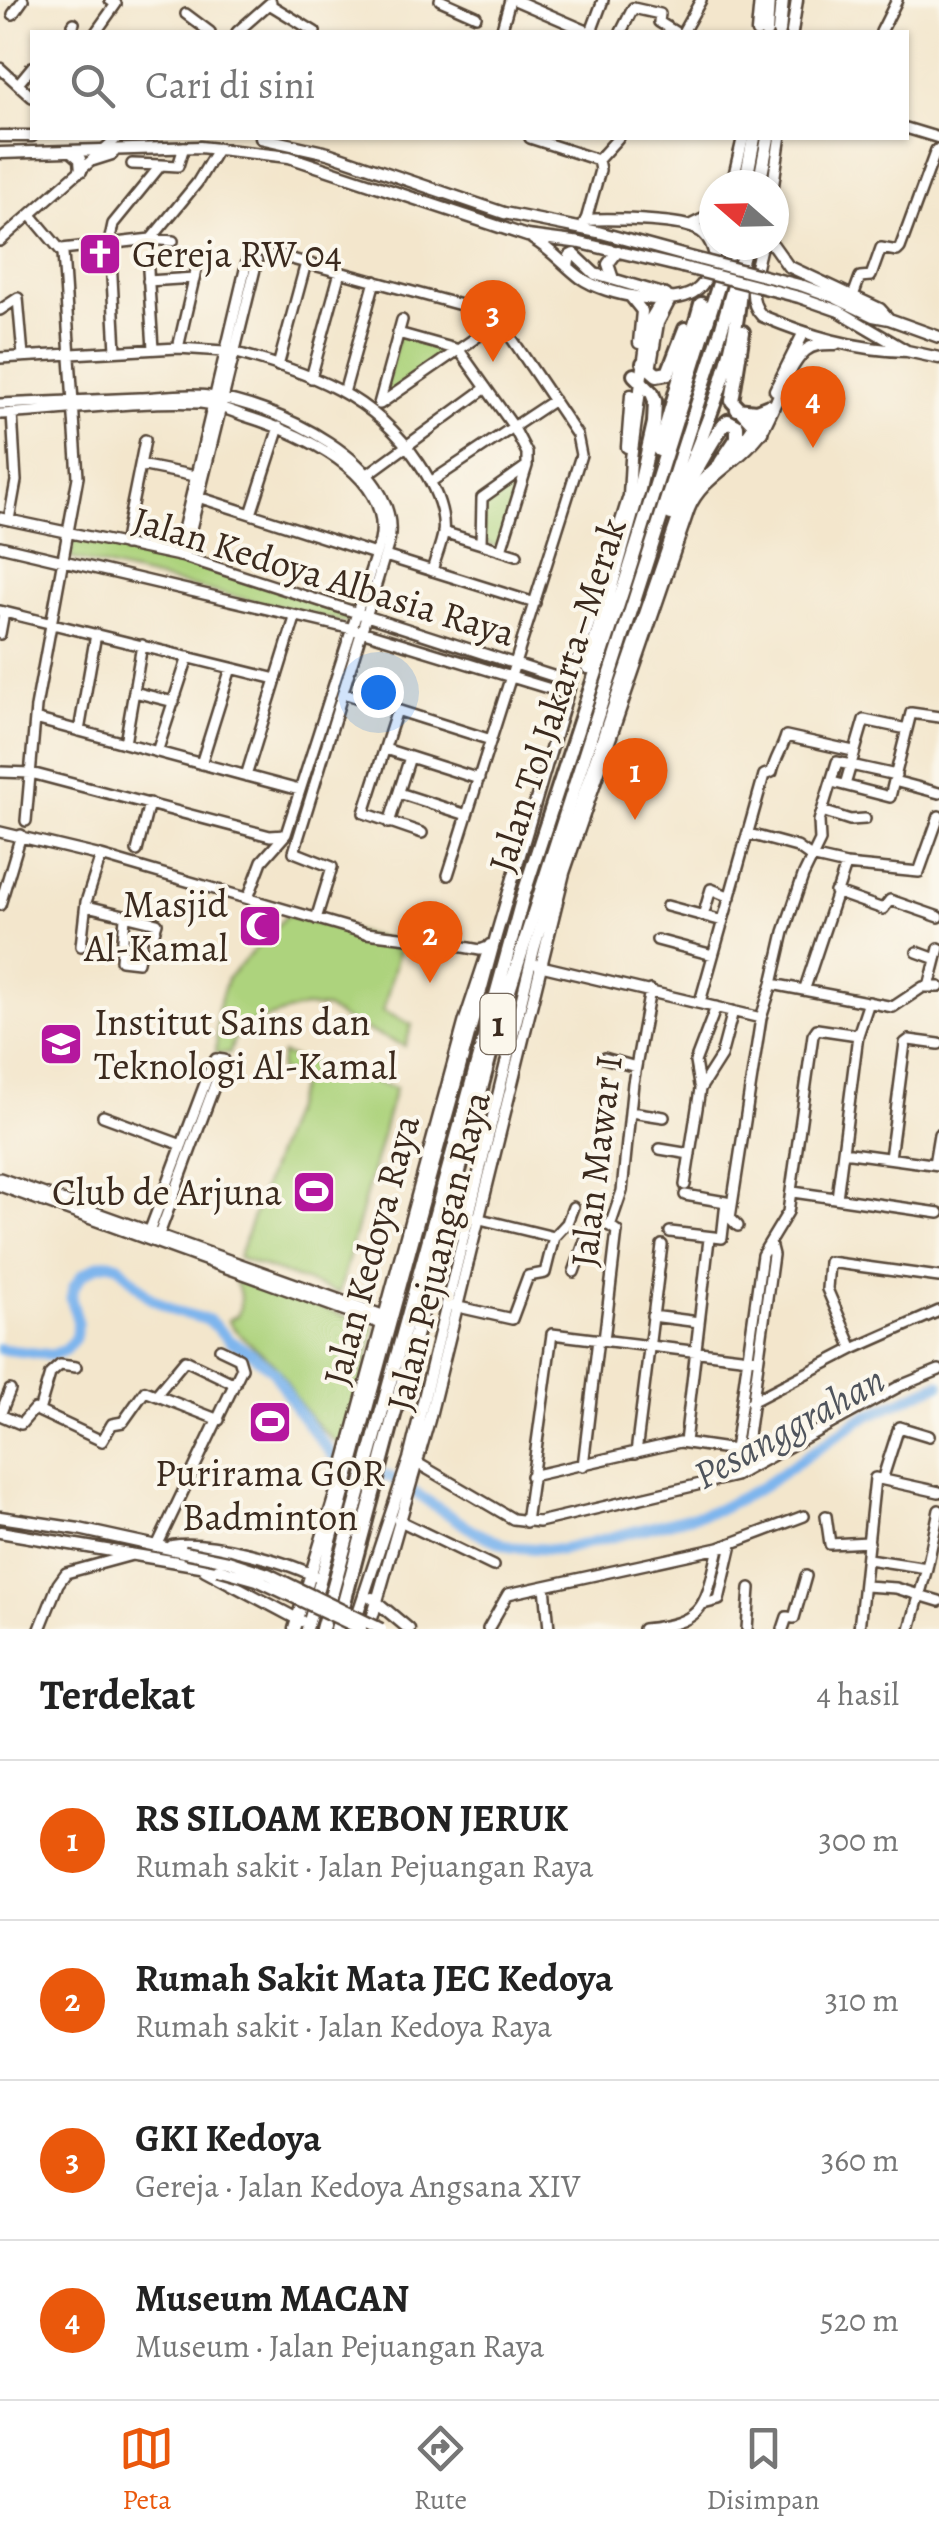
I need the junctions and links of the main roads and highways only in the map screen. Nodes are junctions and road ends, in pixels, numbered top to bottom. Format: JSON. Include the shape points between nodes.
{"nodes":[{"id":1,"x":760,"y":0,"type":"edge"},
{"id":2,"x":768,"y":0,"type":"edge"},
{"id":3,"x":782,"y":0,"type":"edge"},
{"id":4,"x":797,"y":0,"type":"edge"},
{"id":5,"x":757,"y":30,"type":"edge"},
{"id":6,"x":766,"y":30,"type":"edge"},
{"id":7,"x":779,"y":30,"type":"edge"},
{"id":8,"x":792,"y":30,"type":"edge"},
{"id":9,"x":0,"y":136,"type":"edge"},
{"id":10,"x":30,"y":136,"type":"edge"},
{"id":11,"x":273,"y":140,"type":"edge"},
{"id":12,"x":743,"y":140,"type":"edge"},
{"id":13,"x":754,"y":140,"type":"edge"},
{"id":14,"x":768,"y":140,"type":"edge"},
{"id":15,"x":780,"y":140,"type":"edge"},
{"id":16,"x":133,"y":149,"type":"junction"},
{"id":17,"x":70,"y":151,"type":"junction"},
{"id":18,"x":0,"y":153,"type":"edge"},
{"id":19,"x":93,"y":160,"type":"road end"},
{"id":20,"x":362,"y":164,"type":"junction"},
{"id":21,"x":736,"y":170,"type":"edge"},
{"id":22,"x":748,"y":170,"type":"edge"},
{"id":23,"x":763,"y":170,"type":"edge"},
{"id":24,"x":775,"y":170,"type":"edge"},
{"id":25,"x":80,"y":171,"type":"road end"},
{"id":26,"x":392,"y":176,"type":"junction"},
{"id":27,"x":355,"y":179,"type":"junction"},
{"id":28,"x":385,"y":190,"type":"junction"},
{"id":29,"x":699,"y":221,"type":"edge"},
{"id":30,"x":584,"y":224,"type":"junction"},
{"id":31,"x":688,"y":226,"type":"junction"},
{"id":32,"x":699,"y":232,"type":"edge"},
{"id":33,"x":527,"y":236,"type":"junction"},
{"id":34,"x":618,"y":251,"type":"junction"},
{"id":35,"x":715,"y":260,"type":"edge"},
{"id":36,"x":717,"y":260,"type":"edge"},
{"id":37,"x":717,"y":260,"type":"edge"},
{"id":38,"x":742,"y":260,"type":"edge"},
{"id":39,"x":744,"y":260,"type":"edge"},
{"id":40,"x":758,"y":260,"type":"edge"},
{"id":41,"x":784,"y":260,"type":"edge"},
{"id":42,"x":684,"y":261,"type":"junction"},
{"id":43,"x":568,"y":266,"type":"junction"},
{"id":44,"x":757,"y":266,"type":"junction"},
{"id":45,"x":788,"y":266,"type":"junction"},
{"id":46,"x":612,"y":279,"type":"junction"},
{"id":47,"x":801,"y":292,"type":"junction"},
{"id":48,"x":629,"y":295,"type":"junction"},
{"id":49,"x":667,"y":298,"type":"junction"},
{"id":50,"x":740,"y":300,"type":"junction"},
{"id":51,"x":701,"y":304,"type":"junction"},
{"id":52,"x":889,"y":318,"type":"junction"},
{"id":53,"x":787,"y":326,"type":"junction"},
{"id":54,"x":866,"y":326,"type":"junction"},
{"id":55,"x":804,"y":332,"type":"junction"},
{"id":56,"x":939,"y":337,"type":"edge"},
{"id":57,"x":836,"y":344,"type":"junction"},
{"id":58,"x":857,"y":348,"type":"junction"},
{"id":59,"x":907,"y":351,"type":"junction"},
{"id":60,"x":792,"y":357,"type":"junction"},
{"id":61,"x":939,"y":358,"type":"edge"},
{"id":62,"x":642,"y":372,"type":"junction"},
{"id":63,"x":735,"y":408,"type":"junction"},
{"id":64,"x":766,"y":408,"type":"junction"},
{"id":65,"x":758,"y":429,"type":"junction"},
{"id":66,"x":721,"y":462,"type":"junction"},
{"id":67,"x":677,"y":499,"type":"junction"},
{"id":68,"x":628,"y":578,"type":"junction"},
{"id":69,"x":634,"y":605,"type":"junction"},
{"id":70,"x":576,"y":728,"type":"junction"},
{"id":71,"x":496,"y":936,"type":"junction"},
{"id":72,"x":535,"y":964,"type":"junction"},
{"id":73,"x":387,"y":1322,"type":"junction"},
{"id":74,"x":379,"y":1449,"type":"junction"},
{"id":75,"x":344,"y":1483,"type":"junction"},
{"id":76,"x":366,"y":1496,"type":"junction"},
{"id":77,"x":0,"y":1517,"type":"edge"},
{"id":78,"x":395,"y":1518,"type":"junction"},
{"id":79,"x":0,"y":1532,"type":"edge"},
{"id":80,"x":162,"y":1547,"type":"junction"},
{"id":81,"x":280,"y":1565,"type":"junction"},
{"id":82,"x":198,"y":1567,"type":"junction"},
{"id":83,"x":311,"y":1574,"type":"junction"},
{"id":84,"x":322,"y":1584,"type":"junction"},
{"id":85,"x":365,"y":1594,"type":"junction"},
{"id":86,"x":262,"y":1600,"type":"junction"},
{"id":87,"x":377,"y":1600,"type":"junction"},
{"id":88,"x":398,"y":1622,"type":"junction"},
{"id":89,"x":309,"y":1623,"type":"edge"},
{"id":90,"x":296,"y":1624,"type":"edge"},
{"id":91,"x":322,"y":1629,"type":"edge"},
{"id":92,"x":337,"y":1629,"type":"edge"},
{"id":93,"x":353,"y":1629,"type":"edge"},
{"id":94,"x":361,"y":1629,"type":"edge"},
{"id":95,"x":369,"y":1629,"type":"edge"},
{"id":96,"x":383,"y":1629,"type":"edge"},
{"id":97,"x":409,"y":1629,"type":"edge"}],
"edges":[{"from":1,"to":5,"type":"main road"},
{"from":2,"to":6,"type":"highway"},
{"from":3,"to":7,"type":"highway"},
{"from":4,"to":8,"type":"main road"},
{"from":9,"to":10,"type":"main road"},
{"from":11,"to":20,"type":"main road"},
{"from":12,"to":21,"type":"main road"},
{"from":13,"to":22,"type":"highway"},
{"from":14,"to":23,"type":"highway"},
{"from":15,"to":24,"type":"main road"},
{"from":16,"to":17,"type":"main road"},
{"from":16,"to":19,"type":"main road"},
{"from":16,"to":27,"type":"main road","via":[[218,148],[288,157]]},
{"from":17,"to":18,"type":"main road"},
{"from":17,"to":25,"type":"main road","via":[[80,158]]},
{"from":20,"to":26,"type":"main road"},
{"from":20,"to":27,"type":"main road","via":[[366,175]]},
{"from":26,"to":28,"type":"main road","via":[[383,180]]},
{"from":26,"to":30,"type":"main road","via":[[504,213]]},
{"from":27,"to":28,"type":"main road"},
{"from":28,"to":33,"type":"main road"},
{"from":29,"to":31,"type":"main road"},
{"from":30,"to":31,"type":"main road"},
{"from":30,"to":42,"type":"main road"},
{"from":31,"to":32,"type":"main road"},
{"from":33,"to":34,"type":"main road"},
{"from":33,"to":43,"type":"main road"},
{"from":34,"to":42,"type":"main road"},
{"from":34,"to":46,"type":"main road","via":[[608,264]]},
{"from":35,"to":49,"type":"main road","via":[[690,295]]},
{"from":36,"to":51,"type":"highway"},
{"from":37,"to":68,"type":"highway","name":"Jalan Tol Jakarta–Merak","number":"1"},
{"from":38,"to":69,"type":"highway","name":"Jalan Tol Jakarta–Merak","number":"1"},
{"from":39,"to":50,"type":"highway"},
{"from":40,"to":44,"type":"main road"},
{"from":41,"to":45,"type":"main road"},
{"from":42,"to":47,"type":"main road","bridge":true},
{"from":43,"to":46,"type":"main road","via":[[574,254],[591,272]]},
{"from":43,"to":48,"type":"main road","via":[[588,282]]},
{"from":44,"to":45,"type":"main road"},
{"from":44,"to":53,"type":"main road","via":[[754,308]]},
{"from":45,"to":52,"type":"main road"},
{"from":46,"to":49,"type":"main road"},
{"from":47,"to":52,"type":"main road"},
{"from":47,"to":54,"type":"main road"},
{"from":48,"to":49,"type":"main road"},
{"from":48,"to":62,"type":"main road","name":"Jalan Kedoya Raya","via":[[643,317]]},
{"from":49,"to":62,"type":"main road","name":"Jalan Kedoya Raya","via":[[651,318]]},
{"from":50,"to":63,"type":"highway"},
{"from":50,"to":67,"type":"highway","via":[[727,367]]},
{"from":51,"to":62,"type":"highway","via":[[668,374]]},
{"from":51,"to":68,"type":"highway"},
{"from":52,"to":56,"type":"main road"},
{"from":53,"to":55,"type":"main road"},
{"from":53,"to":60,"type":"main road"},
{"from":54,"to":58,"type":"main road","via":[[869,340]]},
{"from":54,"to":59,"type":"main road"},
{"from":55,"to":57,"type":"main road"},
{"from":55,"to":60,"type":"main road","name":"Jalan Pejuangan Raya"},
{"from":57,"to":58,"type":"main road"},
{"from":57,"to":65,"type":"main road","name":"Jalan Pejuangan Raya","via":[[816,344],[802,353]]},
{"from":58,"to":59,"type":"main road"},
{"from":59,"to":61,"type":"main road"},
{"from":60,"to":64,"type":"main road","name":"Jalan Pejuangan Raya"},
{"from":62,"to":70,"type":"highway","via":[[655,402],[652,435]]},
{"from":62,"to":71,"type":"main road","name":"Jalan Kedoya Raya","via":[[629,496]]},
{"from":63,"to":64,"type":"highway"},
{"from":63,"to":65,"type":"highway"},
{"from":64,"to":65,"type":"main road","name":"Jalan Pejuangan Raya"},
{"from":65,"to":66,"type":"main road","name":"Jalan Pejuangan Raya"},
{"from":65,"to":72,"type":"main road","name":"Jalan Pejuangan Raya","via":[[692,502]]},
{"from":66,"to":67,"type":"highway","via":[[738,435],[738,426],[728,421]]},
{"from":66,"to":72,"type":"main road","name":"Jalan Pejuangan Raya","via":[[683,503],[557,871]]},
{"from":67,"to":69,"type":"highway"},
{"from":68,"to":70,"type":"highway","name":"Jalan Tol Jakarta–Merak","number":"1"},
{"from":69,"to":74,"type":"highway","name":"Jalan Tol Jakarta–Merak","number":"1","via":[[498,1026]]},
{"from":70,"to":74,"type":"highway","name":"Jalan Tol Jakarta–Merak","number":"1","via":[[484,1030]]},
{"from":71,"to":73,"type":"main road","name":"Jalan Kedoya Raya"},
{"from":71,"to":73,"type":"main road","name":"Jalan Kedoya Raya","via":[[486,953]]},
{"from":72,"to":78,"type":"main road","name":"Jalan Pejuangan Raya"},
{"from":73,"to":75,"type":"main road","name":"Jalan Kedoya Raya"},
{"from":74,"to":76,"type":"highway","name":"Jalan Tol Jakarta–Merak","number":"1"},
{"from":75,"to":83,"type":"main road","name":"Jalan Kedoya Raya"},
{"from":75,"to":84,"type":"main road","name":"Jalan Kedoya Raya"},
{"from":76,"to":91,"type":"highway","name":"Jalan Tol Jakarta–Merak","number":"1"},
{"from":76,"to":92,"type":"highway","name":"Jalan Tol Jakarta–Merak","number":"1"},
{"from":77,"to":80,"type":"main road"},
{"from":78,"to":85,"type":"main road","name":"Jalan Pejuangan Raya"},
{"from":78,"to":87,"type":"main road","name":"Jalan Pejuangan Raya"},
{"from":79,"to":82,"type":"main road"},
{"from":80,"to":81,"type":"main road","via":[[186,1544]]},
{"from":80,"to":96,"type":"main road","bridge":true,"via":[[258,1570]]},
{"from":81,"to":83,"type":"main road"},
{"from":81,"to":86,"type":"main road","via":[[292,1576],[291,1592],[278,1602]]},
{"from":82,"to":86,"type":"main road"},
{"from":82,"to":94,"type":"main road","bridge":true,"via":[[257,1580]]},
{"from":83,"to":84,"type":"main road"},
{"from":83,"to":90,"type":"main road","name":"Jalan Kedoya Raya"},
{"from":84,"to":89,"type":"main road","name":"Jalan Kedoya Raya"},
{"from":85,"to":87,"type":"main road"},
{"from":85,"to":93,"type":"main road","name":"Jalan Pejuangan Raya"},
{"from":86,"to":90,"type":"main road"},
{"from":87,"to":88,"type":"main road"},
{"from":87,"to":95,"type":"main road","name":"Jalan Pejuangan Raya"},
{"from":88,"to":96,"type":"main road"},
{"from":88,"to":97,"type":"main road"},
{"from":89,"to":90,"type":"main road"}]}
